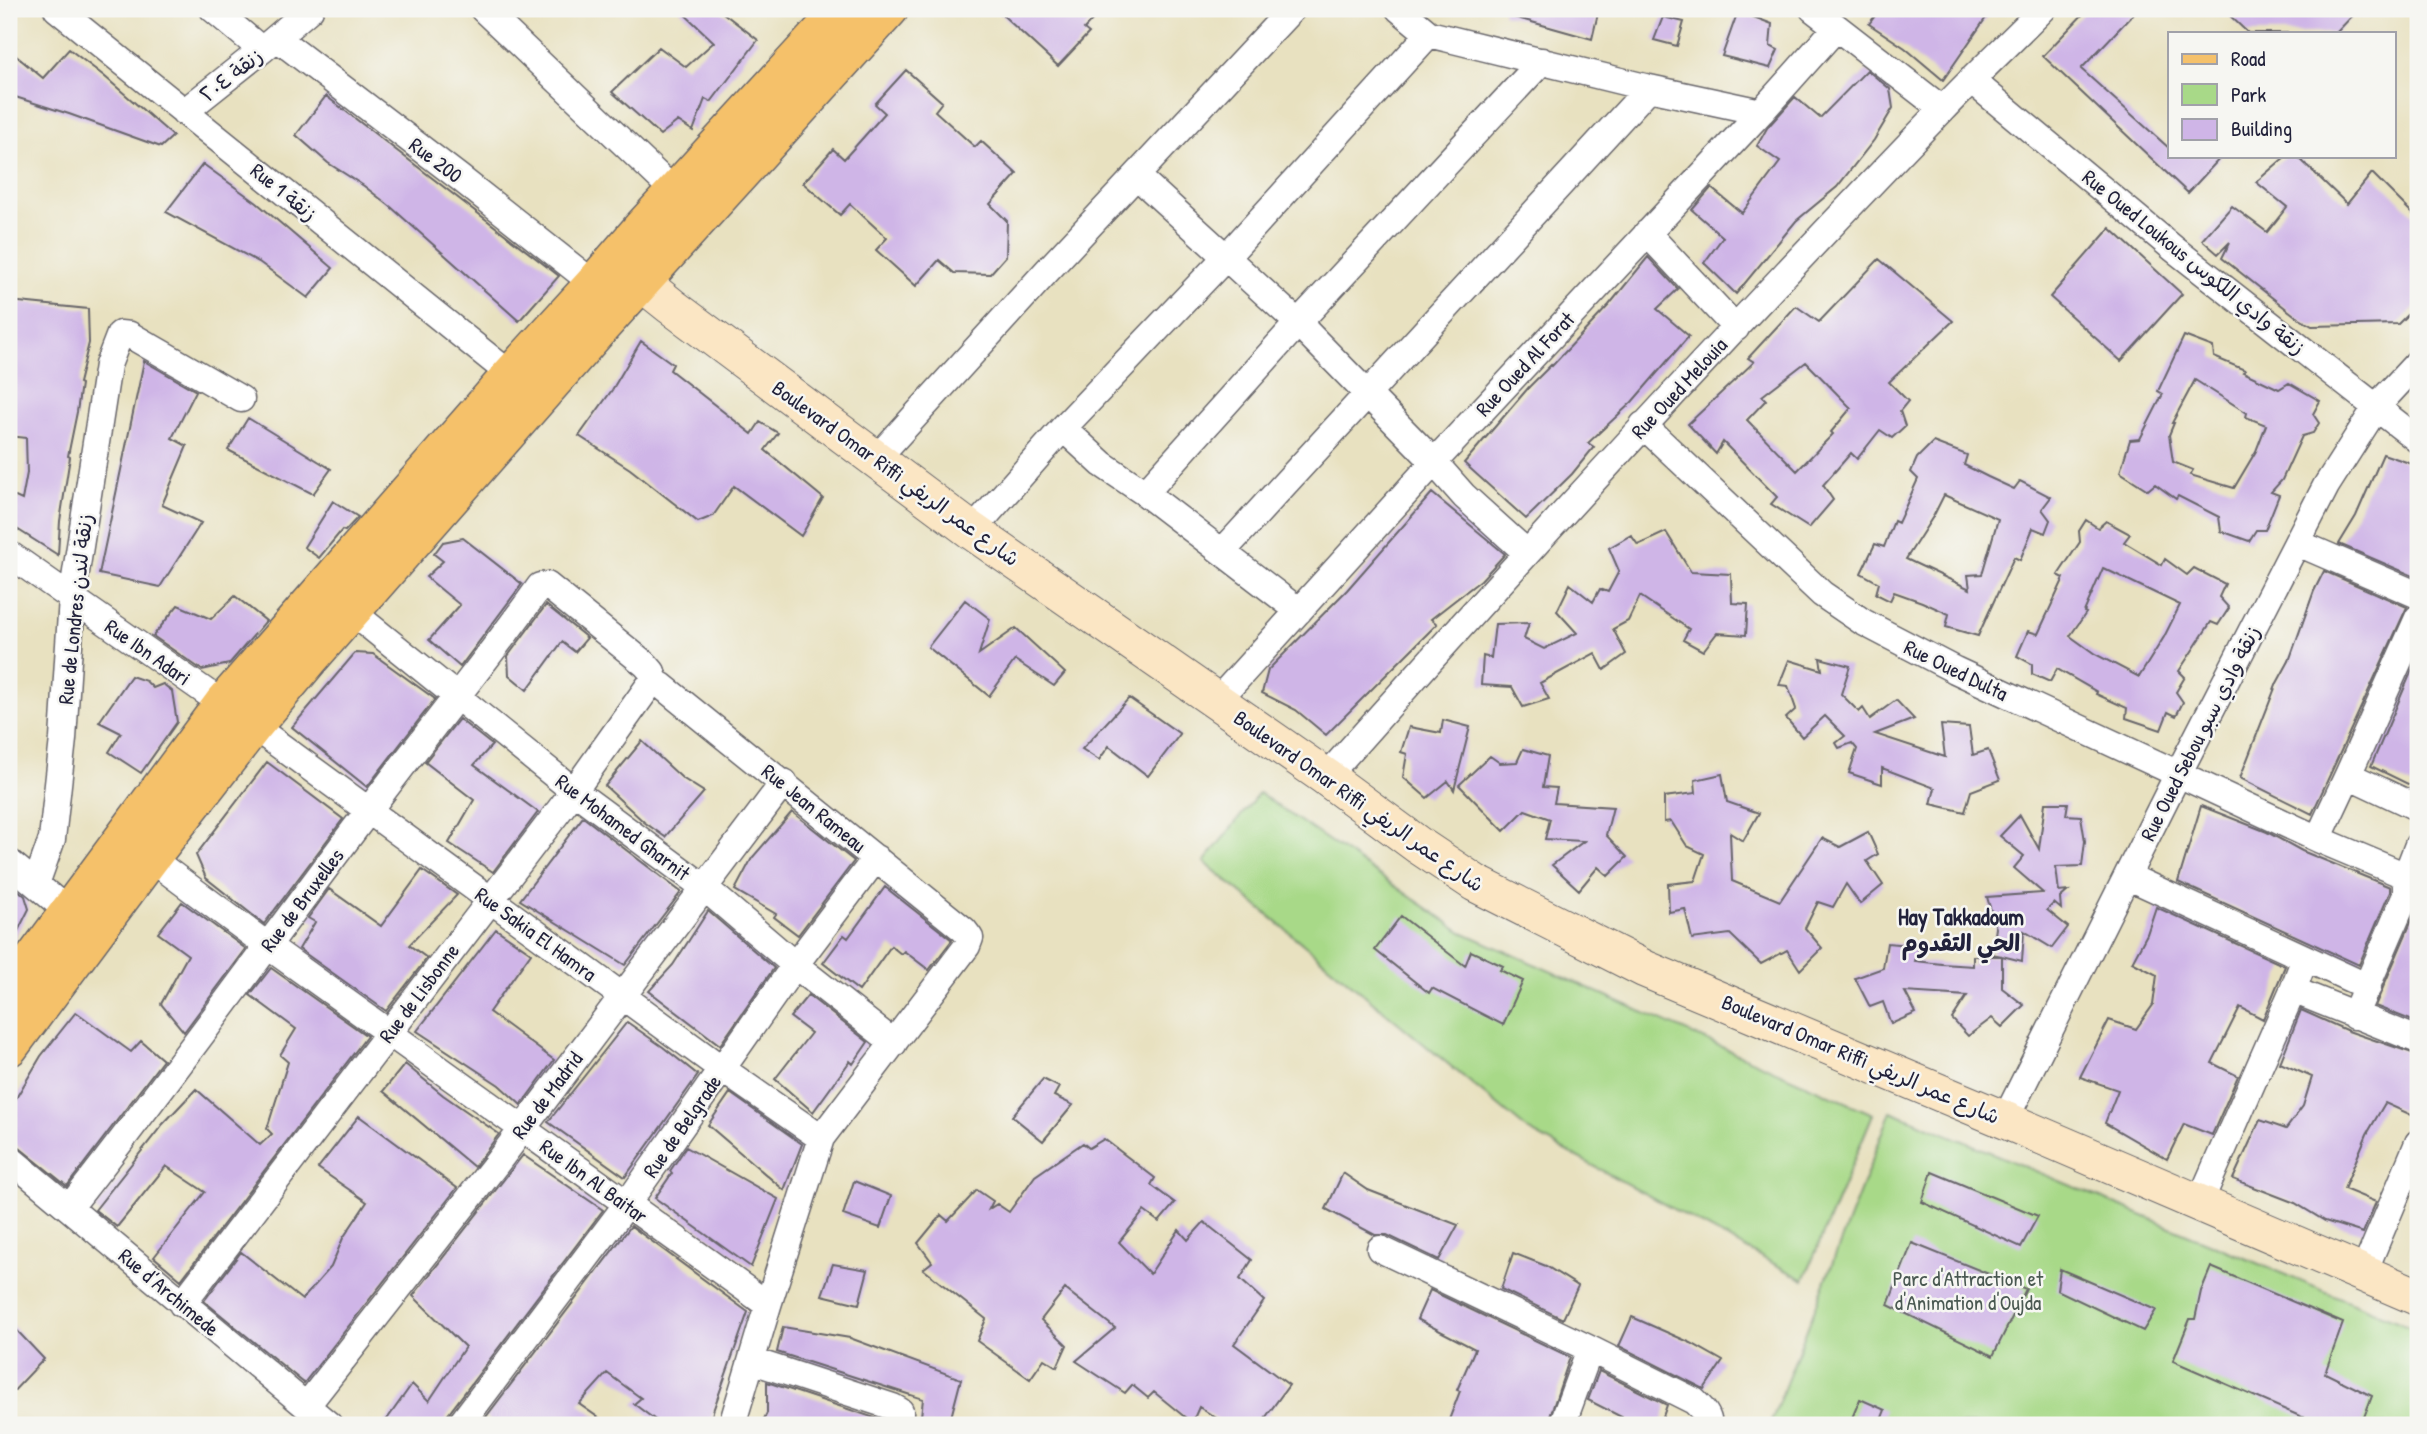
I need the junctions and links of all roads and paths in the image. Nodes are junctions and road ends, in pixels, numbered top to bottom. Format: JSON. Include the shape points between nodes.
{"nodes":[{"id":1,"x":57,"y":9,"type":"edge"},
{"id":2,"x":213,"y":9,"type":"edge"},
{"id":3,"x":310,"y":9,"type":"edge"},
{"id":4,"x":843,"y":9,"type":"edge"},
{"id":5,"x":888,"y":9,"type":"edge"},
{"id":6,"x":1292,"y":9,"type":"edge"},
{"id":7,"x":1399,"y":9,"type":"edge"},
{"id":8,"x":1813,"y":9,"type":"edge"},
{"id":9,"x":2043,"y":9,"type":"edge"},
{"id":10,"x":493,"y":12,"type":"edge"},
{"id":11,"x":1836,"y":28,"type":"junction"},
{"id":12,"x":1429,"y":34,"type":"junction"},
{"id":13,"x":270,"y":44,"type":"junction"},
{"id":14,"x":1542,"y":61,"type":"junction"},
{"id":15,"x":1971,"y":80,"type":"junction"},
{"id":16,"x":1648,"y":88,"type":"junction"},
{"id":17,"x":1942,"y":110,"type":"junction"},
{"id":18,"x":184,"y":112,"type":"junction"},
{"id":19,"x":1761,"y":112,"type":"junction"},
{"id":20,"x":1137,"y":176,"type":"junction"},
{"id":21,"x":675,"y":192,"type":"junction"},
{"id":22,"x":1647,"y":233,"type":"junction"},
{"id":23,"x":1227,"y":256,"type":"junction"},
{"id":24,"x":616,"y":276,"type":"junction"},
{"id":25,"x":1298,"y":323,"type":"junction"},
{"id":26,"x":1736,"y":327,"type":"junction"},
{"id":27,"x":2418,"y":362,"type":"edge"},
{"id":28,"x":511,"y":375,"type":"junction"},
{"id":29,"x":1368,"y":394,"type":"junction"},
{"id":30,"x":241,"y":399,"type":"dead end"},
{"id":31,"x":2377,"y":406,"type":"junction"},
{"id":32,"x":1643,"y":425,"type":"junction"},
{"id":33,"x":1063,"y":428,"type":"junction"},
{"id":34,"x":2418,"y":440,"type":"edge"},
{"id":35,"x":876,"y":459,"type":"junction"},
{"id":36,"x":1434,"y":462,"type":"junction"},
{"id":37,"x":1144,"y":493,"type":"junction"},
{"id":38,"x":972,"y":531,"type":"junction"},
{"id":39,"x":2298,"y":543,"type":"junction"},
{"id":40,"x":1222,"y":552,"type":"junction"},
{"id":41,"x":1526,"y":552,"type":"junction"},
{"id":42,"x":9,"y":554,"type":"edge"},
{"id":43,"x":536,"y":591,"type":"joint"},
{"id":44,"x":2418,"y":595,"type":"edge"},
{"id":45,"x":72,"y":598,"type":"junction"},
{"id":46,"x":351,"y":611,"type":"junction"},
{"id":47,"x":1299,"y":611,"type":"junction"},
{"id":48,"x":2418,"y":618,"type":"edge"},
{"id":49,"x":655,"y":682,"type":"junction"},
{"id":50,"x":457,"y":698,"type":"junction"},
{"id":51,"x":1216,"y":702,"type":"junction"},
{"id":52,"x":223,"y":704,"type":"junction"},
{"id":53,"x":252,"y":727,"type":"junction"},
{"id":54,"x":2178,"y":774,"type":"junction"},
{"id":55,"x":2348,"y":775,"type":"junction"},
{"id":56,"x":1326,"y":778,"type":"junction"},
{"id":57,"x":784,"y":782,"type":"junction"},
{"id":58,"x":574,"y":791,"type":"junction"},
{"id":59,"x":2418,"y":808,"type":"edge"},
{"id":60,"x":368,"y":811,"type":"junction"},
{"id":61,"x":2318,"y":839,"type":"junction"},
{"id":62,"x":2418,"y":845,"type":"edge"},
{"id":63,"x":150,"y":858,"type":"junction"},
{"id":64,"x":876,"y":858,"type":"junction"},
{"id":65,"x":9,"y":862,"type":"edge"},
{"id":66,"x":2127,"y":876,"type":"junction"},
{"id":67,"x":2406,"y":876,"type":"junction"},
{"id":68,"x":36,"y":884,"type":"junction"},
{"id":69,"x":705,"y":888,"type":"junction"},
{"id":70,"x":489,"y":900,"type":"junction"},
{"id":71,"x":69,"y":912,"type":"junction"},
{"id":72,"x":268,"y":946,"type":"junction"},
{"id":73,"x":2305,"y":958,"type":"junction"},
{"id":74,"x":795,"y":965,"type":"junction"},
{"id":75,"x":2368,"y":987,"type":"junction"},
{"id":76,"x":2293,"y":990,"type":"junction"},
{"id":77,"x":9,"y":993,"type":"edge"},
{"id":78,"x":621,"y":996,"type":"junction"},
{"id":79,"x":2354,"y":1016,"type":"junction"},
{"id":80,"x":390,"y":1032,"type":"junction"},
{"id":81,"x":2418,"y":1040,"type":"edge"},
{"id":82,"x":894,"y":1043,"type":"junction"},
{"id":83,"x":9,"y":1047,"type":"edge"},
{"id":84,"x":722,"y":1069,"type":"junction"},
{"id":85,"x":2005,"y":1120,"type":"junction"},
{"id":86,"x":521,"y":1129,"type":"junction"},
{"id":87,"x":821,"y":1138,"type":"junction"},
{"id":88,"x":2418,"y":1143,"type":"edge"},
{"id":89,"x":9,"y":1158,"type":"edge"},
{"id":90,"x":626,"y":1204,"type":"junction"},
{"id":91,"x":2199,"y":1204,"type":"junction"},
{"id":92,"x":69,"y":1208,"type":"junction"},
{"id":93,"x":1380,"y":1249,"type":"dead end"},
{"id":94,"x":2363,"y":1274,"type":"junction"},
{"id":95,"x":2418,"y":1297,"type":"edge"},
{"id":96,"x":182,"y":1304,"type":"junction"},
{"id":97,"x":768,"y":1305,"type":"junction"},
{"id":98,"x":1590,"y":1349,"type":"junction"},
{"id":99,"x":753,"y":1362,"type":"junction"},
{"id":100,"x":307,"y":1405,"type":"junction"},
{"id":101,"x":329,"y":1425,"type":"edge"},
{"id":102,"x":460,"y":1425,"type":"edge"},
{"id":103,"x":732,"y":1425,"type":"edge"},
{"id":104,"x":901,"y":1425,"type":"edge"},
{"id":105,"x":1562,"y":1425,"type":"edge"},
{"id":106,"x":1709,"y":1425,"type":"edge"}],
"edges":[{"from":1,"to":18,"type":"street","name":"Rue 1 زنقة"},
{"from":2,"to":13,"type":"street","name":"Rue 200"},
{"from":3,"to":13,"type":"street","name":"زنقة ٢٠٤"},
{"from":4,"to":21,"type":"main road"},
{"from":5,"to":24,"type":"main road","via":[[668,250]]},
{"from":6,"to":20,"type":"street"},
{"from":7,"to":12,"type":"street"},
{"from":8,"to":11,"type":"street"},
{"from":9,"to":15,"type":"street","name":"Rue Oued Melouia"},
{"from":10,"to":21,"type":"street"},
{"from":11,"to":17,"type":"street"},
{"from":11,"to":19,"type":"street","name":"Rue Oued Al Forat"},
{"from":12,"to":14,"type":"street"},
{"from":12,"to":23,"type":"street"},
{"from":13,"to":18,"type":"street","name":"زنقة ٢٠٤"},
{"from":13,"to":24,"type":"street","name":"Rue 200","via":[[460,178]]},
{"from":14,"to":16,"type":"street"},
{"from":14,"to":25,"type":"street"},
{"from":15,"to":17,"type":"street","name":"Rue Oued Melouia"},
{"from":15,"to":31,"type":"street","name":"Rue Oued Loukous زنقة وادي اللكوس","via":[[2174,249]]},
{"from":16,"to":19,"type":"street"},
{"from":16,"to":29,"type":"street"},
{"from":17,"to":26,"type":"street","name":"Rue Oued Melouia"},
{"from":18,"to":28,"type":"street","name":"Rue 1 زنقة"},
{"from":19,"to":22,"type":"street","name":"Rue Oued Al Forat"},
{"from":20,"to":23,"type":"street"},
{"from":20,"to":35,"type":"street"},
{"from":21,"to":24,"type":"main road"},
{"from":22,"to":26,"type":"street"},
{"from":22,"to":36,"type":"street","name":"Rue Oued Al Forat"},
{"from":23,"to":25,"type":"street"},
{"from":23,"to":33,"type":"street"},
{"from":24,"to":28,"type":"main road"},
{"from":24,"to":35,"type":"street","name":"Boulevard Omar Riffi شارع عمر الريفي"},
{"from":24,"to":46,"type":"main road","via":[[594,334]]},
{"from":25,"to":29,"type":"street"},
{"from":25,"to":37,"type":"street"},
{"from":26,"to":32,"type":"street","name":"Rue Oued Melouia"},
{"from":27,"to":31,"type":"street","name":"Rue Oued Sebou زنقة وادي سبو"},
{"from":28,"to":52,"type":"main road"},
{"from":29,"to":36,"type":"street"},
{"from":29,"to":40,"type":"street"},
{"from":30,"to":45,"type":"street","name":"Rue de Londres زنقة لندن","via":[[130,335],[120,334],[108,365]]},
{"from":31,"to":34,"type":"street","name":"Rue Oued Loukous زنقة وادي اللكوس"},
{"from":31,"to":39,"type":"street","name":"Rue Oued Sebou زنقة وادي سبو","via":[[2326,486]]},
{"from":32,"to":41,"type":"street","name":"Rue Oued Melouia"},
{"from":32,"to":54,"type":"street","name":"Rue Oued Dulta","via":[[1822,594],[1863,622]]},
{"from":33,"to":37,"type":"street","via":[[1102,464]]},
{"from":33,"to":38,"type":"street"},
{"from":35,"to":38,"type":"street","name":"Boulevard Omar Riffi شارع عمر الريفي"},
{"from":36,"to":41,"type":"street"},
{"from":36,"to":47,"type":"street","name":"Rue Oued Al Forat"},
{"from":37,"to":40,"type":"street"},
{"from":38,"to":51,"type":"street","name":"Boulevard Omar Riffi شارع عمر الريفي"},
{"from":39,"to":44,"type":"street"},
{"from":39,"to":54,"type":"street","name":"Rue Oued Sebou زنقة وادي سبو"},
{"from":40,"to":47,"type":"street"},
{"from":41,"to":56,"type":"street","name":"Rue Oued Melouia"},
{"from":42,"to":45,"type":"street","name":"Rue Ibn Adari"},
{"from":43,"to":49,"type":"street","name":"Rue Jean Rameau","via":[[547,585],[646,665]]},
{"from":43,"to":50,"type":"street","name":"Rue de Bruxelles"},
{"from":45,"to":52,"type":"street","name":"Rue Ibn Adari"},
{"from":45,"to":68,"type":"street","name":"Rue de Londres زنقة لندن","via":[[52,839]]},
{"from":46,"to":50,"type":"street","name":"Rue Mohamed Gharnit"},
{"from":46,"to":53,"type":"main road"},
{"from":47,"to":51,"type":"street","name":"Rue Oued Al Forat"},
{"from":48,"to":55,"type":"street"},
{"from":49,"to":57,"type":"street","name":"Rue Jean Rameau"},
{"from":49,"to":58,"type":"street","name":"Rue de Lisbonne"},
{"from":50,"to":58,"type":"street","name":"Rue Mohamed Gharnit"},
{"from":50,"to":60,"type":"street","name":"Rue de Bruxelles"},
{"from":51,"to":56,"type":"street","name":"Boulevard Omar Riffi شارع عمر الريفي"},
{"from":52,"to":53,"type":"street","name":"Rue Ibn Adari"},
{"from":52,"to":71,"type":"main road"},
{"from":53,"to":60,"type":"street","name":"Rue Sakia El Hamra"},
{"from":53,"to":63,"type":"main road"},
{"from":54,"to":61,"type":"street","name":"Rue Oued Dulta"},
{"from":54,"to":66,"type":"street","name":"Rue Oued Sebou زنقة وادي سبو"},
{"from":55,"to":59,"type":"street"},
{"from":55,"to":61,"type":"street"},
{"from":56,"to":85,"type":"street","name":"Boulevard Omar Riffi شارع عمر الريفي","via":[[1475,883],[1589,942]]},
{"from":57,"to":64,"type":"street","name":"Rue Jean Rameau"},
{"from":57,"to":69,"type":"street","name":"Rue de Madrid"},
{"from":58,"to":69,"type":"street","name":"Rue Mohamed Gharnit"},
{"from":58,"to":70,"type":"street","name":"Rue de Lisbonne"},
{"from":60,"to":70,"type":"street","name":"Rue Sakia El Hamra"},
{"from":60,"to":72,"type":"street","name":"Rue de Bruxelles"},
{"from":61,"to":67,"type":"street","name":"Rue Oued Dulta"},
{"from":62,"to":67,"type":"street"},
{"from":63,"to":72,"type":"street","name":"Rue Ibn Al Baitar"},
{"from":63,"to":83,"type":"main road"},
{"from":64,"to":74,"type":"street","name":"Rue de Belgrade"},
{"from":64,"to":82,"type":"street","name":"Rue Jean Rameau","via":[[970,938]]},
{"from":65,"to":68,"type":"street"},
{"from":66,"to":73,"type":"street"},
{"from":66,"to":85,"type":"street","name":"Rue Oued Sebou زنقة وادي سبو"},
{"from":67,"to":75,"type":"street","via":[[2406,895]]},
{"from":68,"to":71,"type":"street"},
{"from":69,"to":74,"type":"street","name":"Rue Mohamed Gharnit"},
{"from":69,"to":78,"type":"street","name":"Rue de Madrid"},
{"from":70,"to":78,"type":"street","name":"Rue Sakia El Hamra"},
{"from":70,"to":80,"type":"street","name":"Rue de Lisbonne"},
{"from":71,"to":77,"type":"main road"},
{"from":72,"to":80,"type":"street","name":"Rue Ibn Al Baitar"},
{"from":72,"to":92,"type":"street","name":"Rue de Bruxelles"},
{"from":73,"to":75,"type":"street"},
{"from":73,"to":76,"type":"street"},
{"from":74,"to":82,"type":"street","name":"Rue Mohamed Gharnit"},
{"from":74,"to":84,"type":"street","name":"Rue de Belgrade"},
{"from":75,"to":79,"type":"street"},
{"from":76,"to":79,"type":"street"},
{"from":76,"to":91,"type":"street"},
{"from":78,"to":84,"type":"street","name":"Rue Sakia El Hamra"},
{"from":78,"to":86,"type":"street","name":"Rue de Madrid"},
{"from":79,"to":81,"type":"street"},
{"from":80,"to":86,"type":"street","name":"Rue Ibn Al Baitar"},
{"from":80,"to":96,"type":"street","name":"Rue de Lisbonne"},
{"from":82,"to":87,"type":"street"},
{"from":84,"to":87,"type":"street","name":"Rue Sakia El Hamra"},
{"from":84,"to":90,"type":"street","name":"Rue de Belgrade"},
{"from":85,"to":91,"type":"street","name":"Boulevard Omar Riffi شارع عمر الريفي"},
{"from":86,"to":90,"type":"street","name":"Rue Ibn Al Baitar"},
{"from":86,"to":100,"type":"street","name":"Rue de Madrid"},
{"from":87,"to":97,"type":"street"},
{"from":88,"to":94,"type":"street"},
{"from":89,"to":92,"type":"street","name":"Rue d’Archimede"},
{"from":90,"to":97,"type":"street","name":"Rue Ibn Al Baitar"},
{"from":90,"to":102,"type":"street","name":"Rue de Belgrade"},
{"from":91,"to":94,"type":"street","name":"Boulevard Omar Riffi شارع عمر الريفي"},
{"from":92,"to":96,"type":"street","name":"Rue d’Archimede"},
{"from":93,"to":98,"type":"street"},
{"from":94,"to":95,"type":"street","name":"Boulevard Omar Riffi شارع عمر الريفي"},
{"from":96,"to":100,"type":"street","name":"Rue d’Archimede"},
{"from":97,"to":99,"type":"street"},
{"from":98,"to":105,"type":"street"},
{"from":98,"to":106,"type":"street","via":[[1694,1402]]},
{"from":99,"to":103,"type":"street"},
{"from":99,"to":104,"type":"street","via":[[893,1407],[900,1411]]},
{"from":100,"to":101,"type":"street","name":"Rue d’Archimede"}]}
